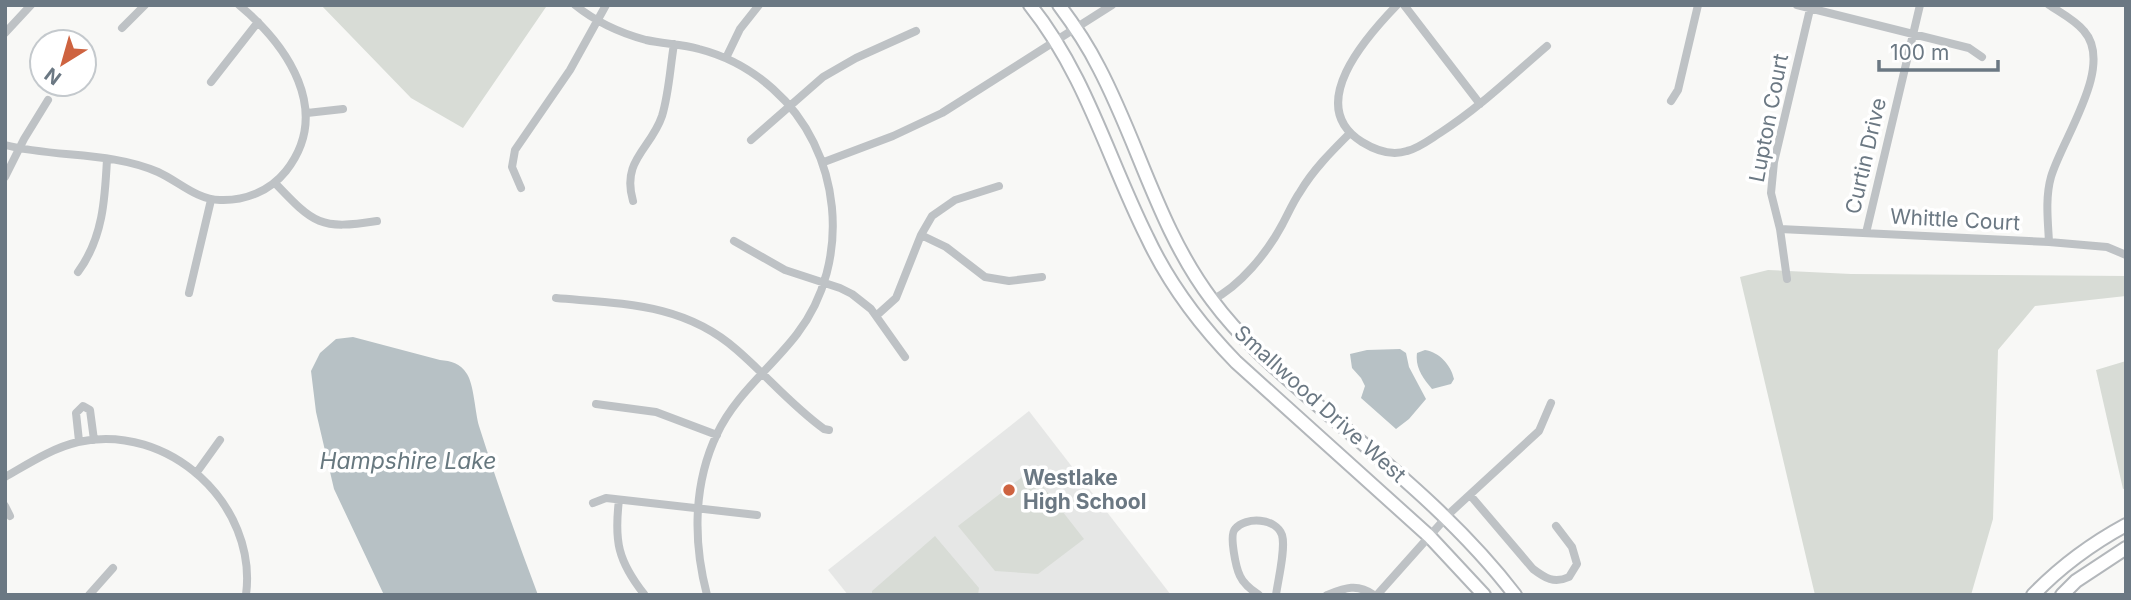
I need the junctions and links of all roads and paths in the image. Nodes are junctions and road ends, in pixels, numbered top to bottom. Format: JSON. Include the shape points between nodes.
{"nodes":[{"id":1,"x":31,"y":5,"type":"edge"},
{"id":2,"x":145,"y":5,"type":"edge"},
{"id":3,"x":239,"y":5,"type":"edge"},
{"id":4,"x":575,"y":5,"type":"edge"},
{"id":5,"x":606,"y":5,"type":"edge"},
{"id":6,"x":759,"y":5,"type":"edge"},
{"id":7,"x":1030,"y":5,"type":"edge"},
{"id":8,"x":1059,"y":5,"type":"edge"},
{"id":9,"x":1112,"y":5,"type":"edge"},
{"id":10,"x":1397,"y":5,"type":"edge"},
{"id":11,"x":1404,"y":5,"type":"edge"},
{"id":12,"x":1698,"y":5,"type":"edge"},
{"id":13,"x":1797,"y":5,"type":"edge"},
{"id":14,"x":1920,"y":5,"type":"edge"},
{"id":15,"x":2049,"y":5,"type":"edge"},
{"id":16,"x":1810,"y":7,"type":"edge"},
{"id":17,"x":597,"y":20,"type":"junction"},
{"id":18,"x":258,"y":22,"type":"junction"},
{"id":19,"x":122,"y":28,"type":"dead end"},
{"id":20,"x":1076,"y":29,"type":"junction"},
{"id":21,"x":916,"y":31,"type":"dead end"},
{"id":22,"x":5,"y":33,"type":"edge"},
{"id":23,"x":1914,"y":34,"type":"junction"},
{"id":24,"x":1057,"y":41,"type":"junction"},
{"id":25,"x":674,"y":44,"type":"junction"},
{"id":26,"x":1547,"y":46,"type":"dead end"},
{"id":27,"x":1982,"y":57,"type":"dead end"},
{"id":28,"x":726,"y":58,"type":"junction"},
{"id":29,"x":211,"y":82,"type":"dead end"},
{"id":30,"x":48,"y":100,"type":"dead end"},
{"id":31,"x":1671,"y":101,"type":"dead end"},
{"id":32,"x":789,"y":104,"type":"junction"},
{"id":33,"x":1480,"y":104,"type":"junction"},
{"id":34,"x":342,"y":109,"type":"dead end"},
{"id":35,"x":307,"y":113,"type":"junction"},
{"id":36,"x":1349,"y":134,"type":"junction"},
{"id":37,"x":751,"y":140,"type":"dead end"},
{"id":38,"x":5,"y":145,"type":"edge"},
{"id":39,"x":19,"y":149,"type":"junction"},
{"id":40,"x":107,"y":159,"type":"junction"},
{"id":41,"x":824,"y":162,"type":"junction"},
{"id":42,"x":5,"y":177,"type":"edge"},
{"id":43,"x":275,"y":183,"type":"junction"},
{"id":44,"x":999,"y":186,"type":"dead end"},
{"id":45,"x":521,"y":188,"type":"dead end"},
{"id":46,"x":211,"y":200,"type":"junction"},
{"id":47,"x":633,"y":201,"type":"dead end"},
{"id":48,"x":377,"y":221,"type":"dead end"},
{"id":49,"x":1780,"y":229,"type":"junction"},
{"id":50,"x":1867,"y":233,"type":"junction"},
{"id":51,"x":921,"y":234,"type":"junction"},
{"id":52,"x":734,"y":241,"type":"dead end"},
{"id":53,"x":2049,"y":242,"type":"junction"},
{"id":54,"x":2126,"y":255,"type":"edge"},
{"id":55,"x":78,"y":272,"type":"dead end"},
{"id":56,"x":1042,"y":277,"type":"dead end"},
{"id":57,"x":1787,"y":279,"type":"dead end"},
{"id":58,"x":825,"y":283,"type":"junction"},
{"id":59,"x":189,"y":293,"type":"dead end"},
{"id":60,"x":556,"y":298,"type":"dead end"},
{"id":61,"x":1212,"y":300,"type":"junction"},
{"id":62,"x":876,"y":316,"type":"junction"},
{"id":63,"x":905,"y":357,"type":"dead end"},
{"id":64,"x":761,"y":374,"type":"junction"},
{"id":65,"x":1551,"y":403,"type":"dead end"},
{"id":66,"x":596,"y":404,"type":"dead end"},
{"id":67,"x":829,"y":430,"type":"dead end"},
{"id":68,"x":717,"y":435,"type":"junction"},
{"id":69,"x":94,"y":440,"type":"junction"},
{"id":70,"x":220,"y":440,"type":"dead end"},
{"id":71,"x":79,"y":442,"type":"junction"},
{"id":72,"x":197,"y":472,"type":"junction"},
{"id":73,"x":5,"y":477,"type":"edge"},
{"id":74,"x":1470,"y":495,"type":"junction"},
{"id":75,"x":619,"y":499,"type":"junction"},
{"id":76,"x":593,"y":503,"type":"dead end"},
{"id":77,"x":5,"y":506,"type":"edge"},
{"id":78,"x":698,"y":509,"type":"junction"},
{"id":79,"x":757,"y":515,"type":"dead end"},
{"id":80,"x":10,"y":516,"type":"dead end"},
{"id":81,"x":1445,"y":518,"type":"junction"},
{"id":82,"x":2126,"y":525,"type":"edge"},
{"id":83,"x":1556,"y":526,"type":"dead end"},
{"id":84,"x":1429,"y":536,"type":"junction"},
{"id":85,"x":2126,"y":548,"type":"edge"},
{"id":86,"x":113,"y":568,"type":"dead end"},
{"id":87,"x":643,"y":594,"type":"edge"},
{"id":88,"x":89,"y":595,"type":"edge"},
{"id":89,"x":246,"y":595,"type":"edge"},
{"id":90,"x":707,"y":595,"type":"edge"},
{"id":91,"x":1259,"y":595,"type":"edge"},
{"id":92,"x":1276,"y":595,"type":"edge"},
{"id":93,"x":1327,"y":595,"type":"edge"},
{"id":94,"x":1375,"y":595,"type":"edge"},
{"id":95,"x":1484,"y":595,"type":"edge"},
{"id":96,"x":1515,"y":595,"type":"edge"},
{"id":97,"x":2034,"y":595,"type":"edge"},
{"id":98,"x":2062,"y":595,"type":"edge"}],
"edges":[{"from":1,"to":22,"type":"street"},
{"from":2,"to":19,"type":"street"},
{"from":3,"to":18,"type":"street"},
{"from":4,"to":17,"type":"street"},
{"from":5,"to":17,"type":"street"},
{"from":6,"to":28,"type":"street"},
{"from":7,"to":24,"type":"street","name":"Smallwood Drive West"},
{"from":8,"to":20,"type":"street","name":"Smallwood Drive West"},
{"from":9,"to":20,"type":"street"},
{"from":10,"to":36,"type":"street","via":[[1341,82],[1337,103]]},
{"from":11,"to":33,"type":"street"},
{"from":12,"to":31,"type":"street","via":[[1678,90]]},
{"from":13,"to":16,"type":"street"},
{"from":14,"to":23,"type":"street","name":"Curtin Drive"},
{"from":15,"to":53,"type":"street","via":[[2084,31],[2095,53],[2088,88],[2050,180]]},
{"from":16,"to":23,"type":"street"},
{"from":16,"to":49,"type":"street","name":"Lupton Court","via":[[1774,162],[1771,193]]},
{"from":17,"to":25,"type":"street","via":[[635,36]]},
{"from":17,"to":45,"type":"street","via":[[581,53],[515,150],[512,167]]},
{"from":18,"to":29,"type":"street"},
{"from":18,"to":35,"type":"street","via":[[289,62]]},
{"from":20,"to":24,"type":"street"},
{"from":20,"to":61,"type":"street","name":"Smallwood Drive West","via":[[1099,68],[1167,224]]},
{"from":21,"to":32,"type":"street","via":[[835,68]]},
{"from":23,"to":27,"type":"street","via":[[1969,48]]},
{"from":23,"to":50,"type":"street","name":"Curtin Drive"},
{"from":24,"to":41,"type":"street","via":[[942,113]]},
{"from":24,"to":84,"type":"street","name":"Smallwood Drive West","via":[[1097,118],[1147,239],[1193,314],[1236,362]]},
{"from":25,"to":28,"type":"street"},
{"from":25,"to":47,"type":"street","via":[[661,118],[631,172]]},
{"from":26,"to":33,"type":"street"},
{"from":28,"to":32,"type":"street","via":[[764,81]]},
{"from":30,"to":39,"type":"street"},
{"from":32,"to":37,"type":"street"},
{"from":32,"to":41,"type":"street"},
{"from":33,"to":36,"type":"street","via":[[1424,143],[1401,153],[1372,148]]},
{"from":34,"to":35,"type":"street"},
{"from":35,"to":43,"type":"street","via":[[296,155]]},
{"from":36,"to":61,"type":"street","via":[[1307,181],[1263,253]]},
{"from":38,"to":39,"type":"street"},
{"from":39,"to":40,"type":"street"},
{"from":39,"to":42,"type":"street"},
{"from":40,"to":46,"type":"street","via":[[156,171]]},
{"from":40,"to":55,"type":"street","via":[[100,227]]},
{"from":41,"to":58,"type":"street","via":[[833,222]]},
{"from":43,"to":46,"type":"street","via":[[251,195]]},
{"from":43,"to":48,"type":"street","via":[[323,223],[340,226]]},
{"from":44,"to":51,"type":"street","via":[[947,204]]},
{"from":46,"to":59,"type":"street"},
{"from":49,"to":50,"type":"street","name":"Whittle Court"},
{"from":49,"to":57,"type":"street","name":"Lupton Court"},
{"from":50,"to":53,"type":"street","name":"Whittle Court"},
{"from":51,"to":56,"type":"street","via":[[985,277],[1009,281]]},
{"from":51,"to":62,"type":"street","via":[[899,293]]},
{"from":52,"to":58,"type":"street","via":[[785,270]]},
{"from":53,"to":54,"type":"street","name":"Whittle Court","via":[[2107,247]]},
{"from":58,"to":62,"type":"street","via":[[852,294]]},
{"from":58,"to":64,"type":"street","via":[[803,326]]},
{"from":60,"to":64,"type":"street","via":[[622,302],[668,312],[720,337]]},
{"from":61,"to":81,"type":"street","name":"Smallwood Drive West","via":[[1259,354]]},
{"from":62,"to":63,"type":"street"},
{"from":64,"to":67,"type":"street","via":[[799,410]]},
{"from":64,"to":68,"type":"street"},
{"from":65,"to":74,"type":"street","via":[[1539,431]]},
{"from":66,"to":68,"type":"street","via":[[667,414]]},
{"from":68,"to":78,"type":"street"},
{"from":69,"to":71,"type":"street"},
{"from":69,"to":71,"type":"street","via":[[90,410],[83,406],[76,413]]},
{"from":69,"to":72,"type":"street","via":[[150,446]]},
{"from":70,"to":72,"type":"street"},
{"from":71,"to":73,"type":"street"},
{"from":72,"to":89,"type":"street","via":[[223,502],[239,534],[246,561]]},
{"from":74,"to":81,"type":"street"},
{"from":74,"to":83,"type":"street","via":[[1534,569],[1557,581],[1569,577],[1577,564],[1572,547]]},
{"from":75,"to":76,"type":"street"},
{"from":75,"to":78,"type":"street"},
{"from":75,"to":87,"type":"street","via":[[618,548]]},
{"from":77,"to":80,"type":"street"},
{"from":78,"to":79,"type":"street"},
{"from":78,"to":90,"type":"street","via":[[700,566]]},
{"from":81,"to":84,"type":"street"},
{"from":81,"to":96,"type":"street","name":"Smallwood Drive West"},
{"from":82,"to":97,"type":"street","via":[[2091,545]]},
{"from":84,"to":94,"type":"street"},
{"from":84,"to":95,"type":"street","name":"Smallwood Drive West"},
{"from":85,"to":98,"type":"street"},
{"from":86,"to":88,"type":"street"},
{"from":91,"to":92,"type":"street","via":[[1240,578],[1232,537],[1241,524],[1265,521],[1277,527],[1283,539]]},
{"from":93,"to":94,"type":"street","via":[[1353,587]]}]}
